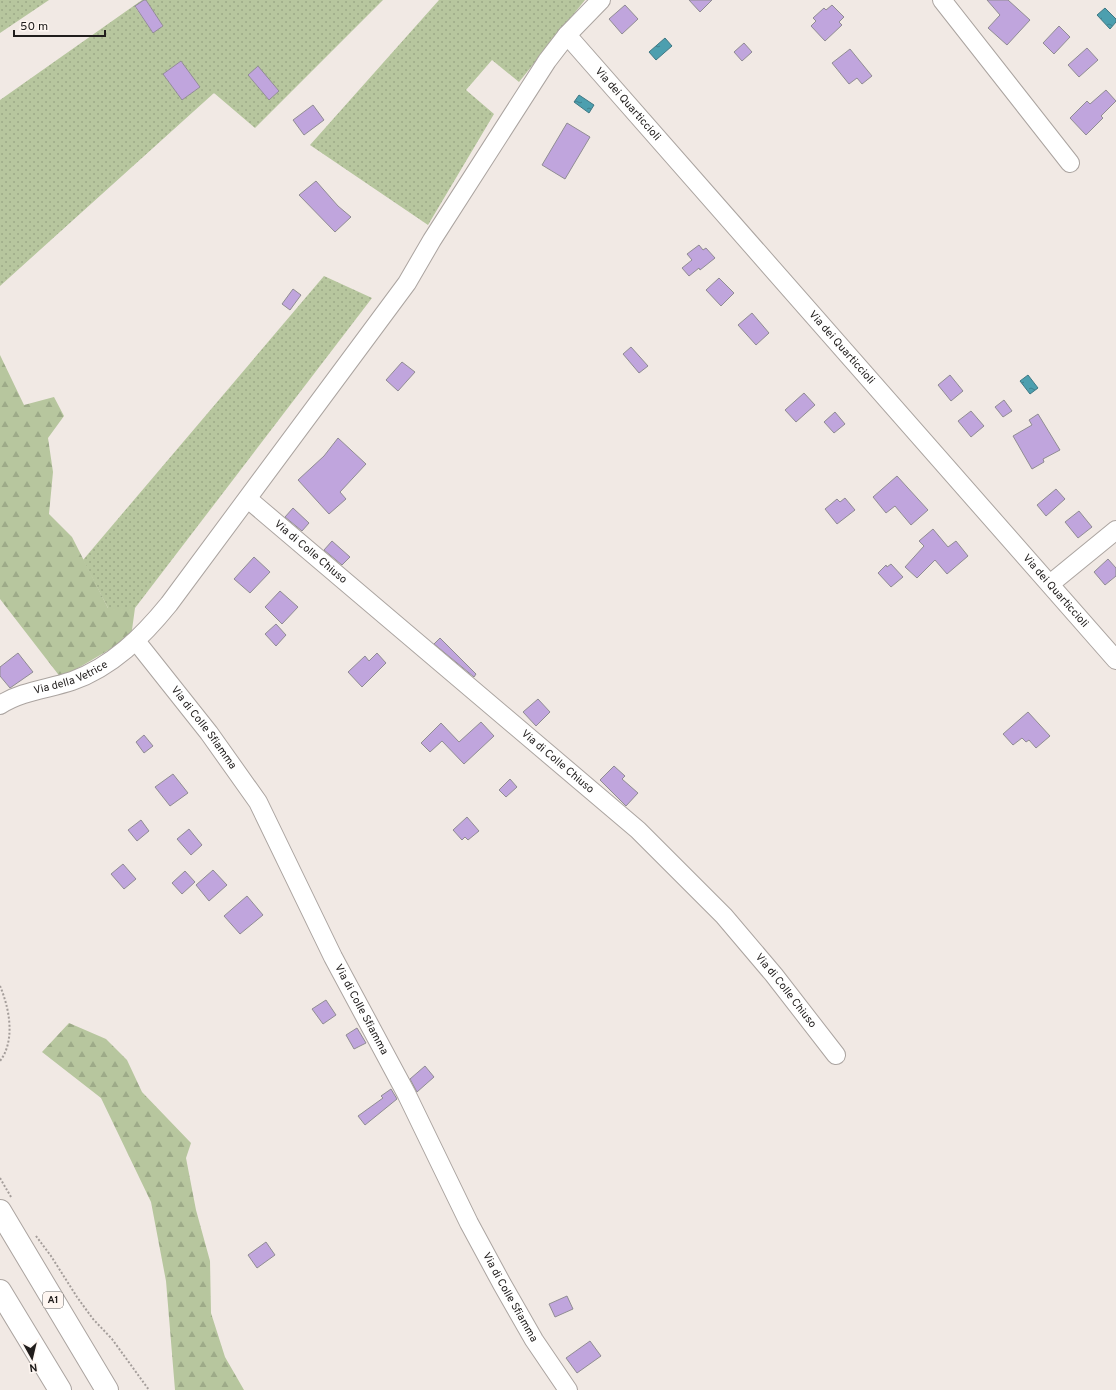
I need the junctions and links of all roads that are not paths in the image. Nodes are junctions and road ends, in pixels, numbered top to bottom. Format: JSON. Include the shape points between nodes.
{"nodes":[{"id":1,"x":601,"y":0,"type":"edge"},
{"id":2,"x":942,"y":0,"type":"edge"},
{"id":3,"x":567,"y":35,"type":"junction"},
{"id":4,"x":1070,"y":163,"type":"dead end"},
{"id":5,"x":248,"y":499,"type":"junction"},
{"id":6,"x":1116,"y":530,"type":"edge"},
{"id":7,"x":1050,"y":584,"type":"junction"},
{"id":8,"x":136,"y":641,"type":"junction"},
{"id":9,"x":1116,"y":660,"type":"edge"},
{"id":10,"x":0,"y":705,"type":"edge"},
{"id":11,"x":836,"y":1055,"type":"dead end"},
{"id":12,"x":7,"y":1207,"type":"edge"},
{"id":13,"x":0,"y":1291,"type":"edge"},
{"id":14,"x":60,"y":1390,"type":"edge"},
{"id":15,"x":107,"y":1390,"type":"edge"},
{"id":16,"x":568,"y":1390,"type":"edge"}],
"edges":[{"from":1,"to":3,"type":"street","name":"Via della Vetrice"},
{"from":2,"to":4,"type":"street"},
{"from":3,"to":5,"type":"street","name":"Via della Vetrice","via":[[552,53],[407,283]]},
{"from":3,"to":7,"type":"street","name":"Via dei Quarticcioli"},
{"from":5,"to":8,"type":"street","name":"Via della Vetrice","via":[[170,604]]},
{"from":5,"to":11,"type":"street","name":"Via di Colle Chiuso","via":[[638,830],[724,916]]},
{"from":6,"to":7,"type":"street"},
{"from":7,"to":9,"type":"street","name":"Via dei Quarticcioli"},
{"from":8,"to":10,"type":"street","name":"Via della Vetrice","via":[[84,676],[18,696]]},
{"from":8,"to":16,"type":"street","name":"Via di Colle Sfiamma","via":[[209,733],[258,802],[332,957],[406,1093],[469,1223],[531,1333]]},
{"from":12,"to":15,"type":"highway","number":"A1"},
{"from":13,"to":14,"type":"highway"}]}
